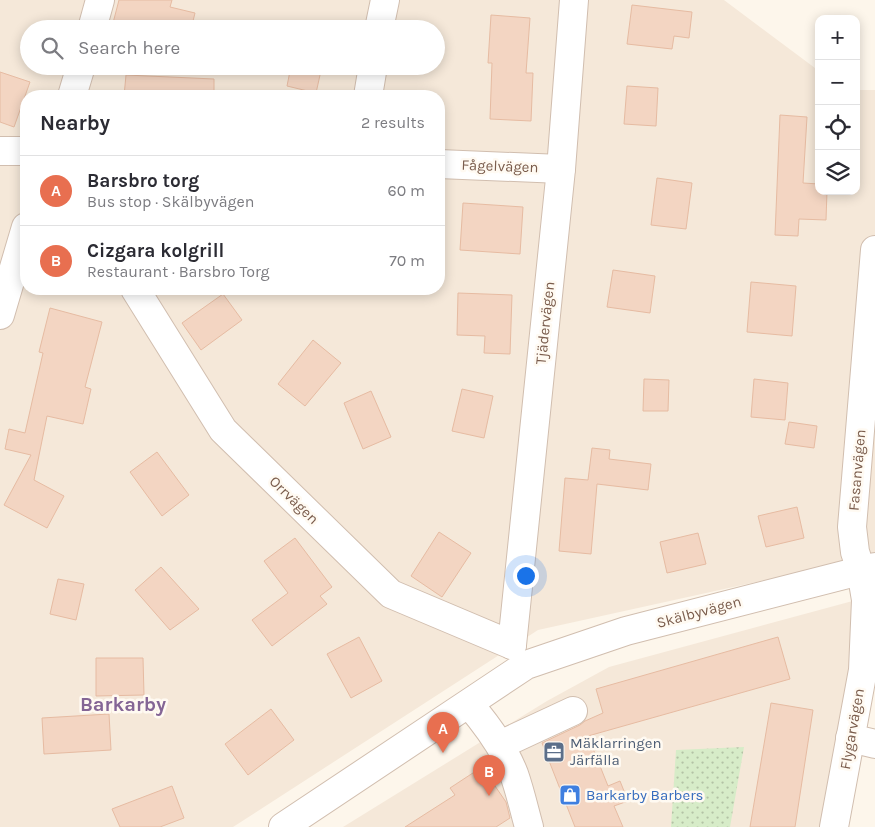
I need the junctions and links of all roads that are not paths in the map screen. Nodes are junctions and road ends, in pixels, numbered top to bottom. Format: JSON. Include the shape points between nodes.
{"nodes":[{"id":1,"x":100,"y":0,"type":"edge"},
{"id":2,"x":385,"y":0,"type":"edge"},
{"id":3,"x":574,"y":0,"type":"edge"},
{"id":4,"x":94,"y":20,"type":"edge"},
{"id":5,"x":382,"y":20,"type":"edge"},
{"id":6,"x":78,"y":75,"type":"edge"},
{"id":7,"x":372,"y":75,"type":"edge"},
{"id":8,"x":74,"y":90,"type":"edge"},
{"id":9,"x":369,"y":90,"type":"edge"},
{"id":10,"x":0,"y":151,"type":"edge"},
{"id":11,"x":20,"y":151,"type":"edge"},
{"id":12,"x":445,"y":164,"type":"edge"},
{"id":13,"x":561,"y":169,"type":"junction"},
{"id":14,"x":20,"y":247,"type":"edge"},
{"id":15,"x":875,"y":250,"type":"edge"},
{"id":16,"x":139,"y":295,"type":"edge"},
{"id":17,"x":0,"y":315,"type":"edge"},
{"id":18,"x":868,"y":568,"type":"edge"},
{"id":19,"x":519,"y":655,"type":"junction"},
{"id":20,"x":469,"y":704,"type":"junction"},
{"id":21,"x":573,"y":711,"type":"dead end"},
{"id":22,"x":863,"y":741,"type":"edge"},
{"id":23,"x":500,"y":745,"type":"junction"},
{"id":24,"x":282,"y":827,"type":"edge"},
{"id":25,"x":529,"y":827,"type":"edge"},
{"id":26,"x":834,"y":827,"type":"edge"}],
"edges":[{"from":1,"to":4,"type":"street"},
{"from":2,"to":5,"type":"street"},
{"from":3,"to":13,"type":"street","name":"Tjädervägen"},
{"from":6,"to":8,"type":"street"},
{"from":7,"to":9,"type":"street"},
{"from":10,"to":11,"type":"street"},
{"from":12,"to":13,"type":"street","name":"Fågelvägen"},
{"from":13,"to":19,"type":"street","name":"Tjädervägen"},
{"from":14,"to":17,"type":"street"},
{"from":15,"to":18,"type":"street","name":"Fasanvägen","via":[[852,527],[854,552]]},
{"from":16,"to":19,"type":"street","name":"Orrvägen","via":[[223,430],[391,594]]},
{"from":18,"to":19,"type":"street","name":"Skälbyvägen","via":[[626,631]]},
{"from":18,"to":22,"type":"street","name":"Flygarvägen"},
{"from":19,"to":20,"type":"street","name":"Skälbyvägen"},
{"from":20,"to":23,"type":"street"},
{"from":20,"to":24,"type":"street","name":"Skälbyvägen"},
{"from":21,"to":23,"type":"street"},
{"from":22,"to":26,"type":"street","name":"Flygarvägen"},
{"from":23,"to":25,"type":"street","via":[[514,773]]}]}
